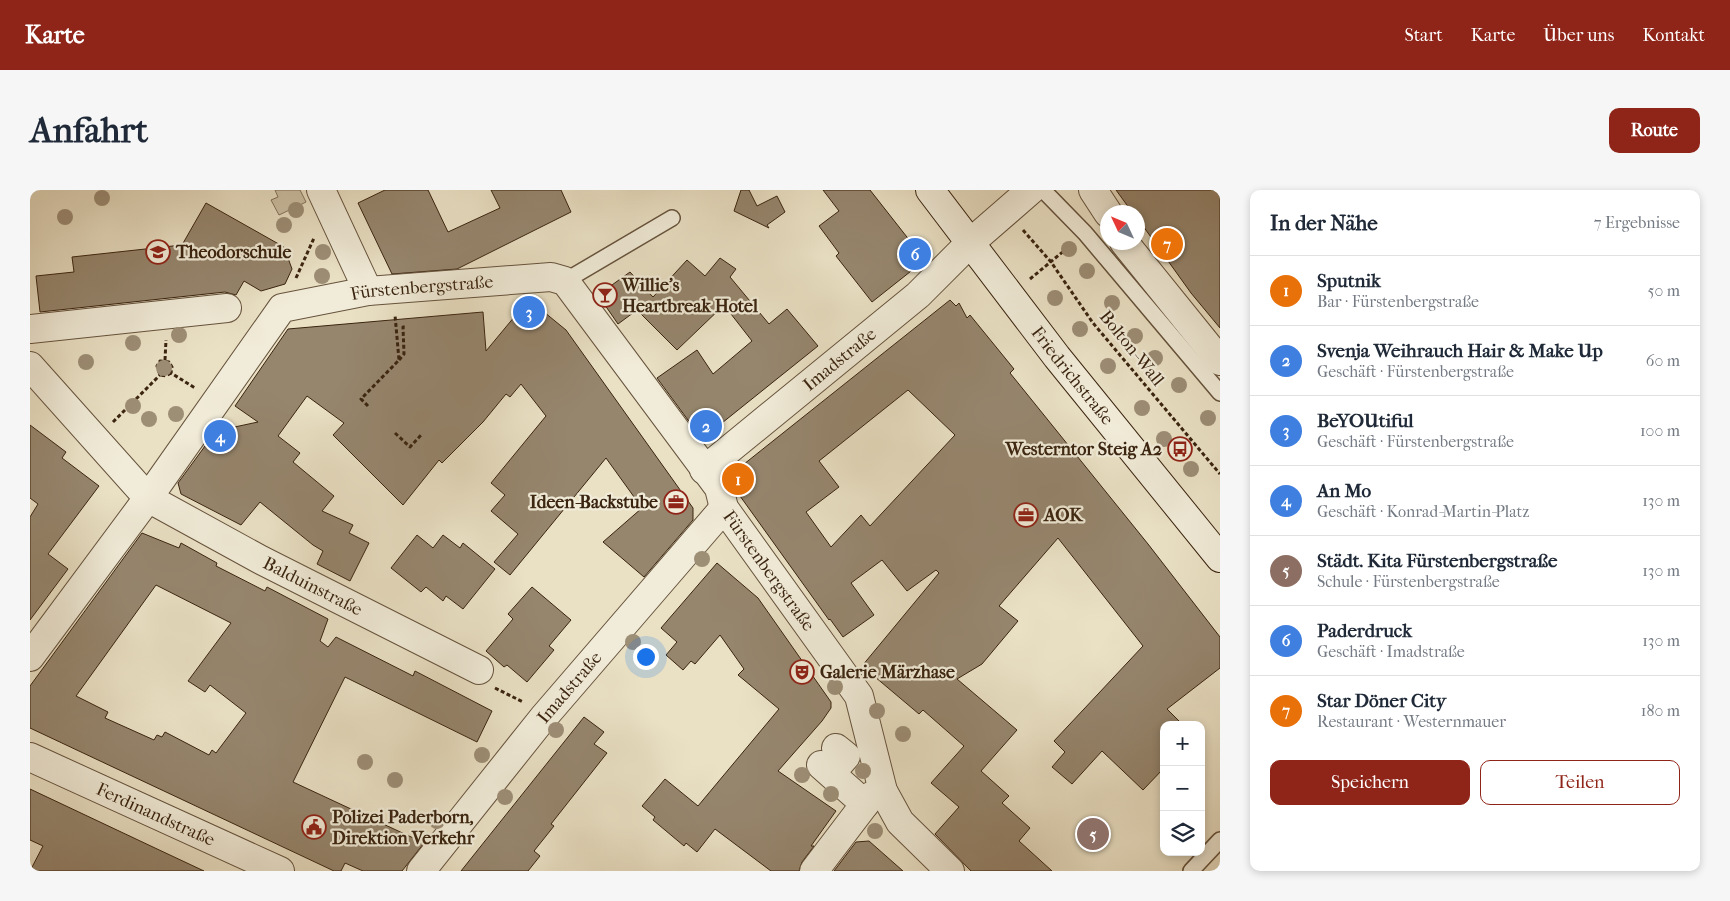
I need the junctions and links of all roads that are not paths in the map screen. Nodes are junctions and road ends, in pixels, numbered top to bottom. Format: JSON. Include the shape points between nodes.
{"nodes":[{"id":1,"x":930,"y":190,"type":"edge"},
{"id":2,"x":1031,"y":190,"type":"edge"},
{"id":3,"x":1043,"y":190,"type":"edge"},
{"id":4,"x":1094,"y":190,"type":"edge"},
{"id":5,"x":325,"y":198,"type":"edge"},
{"id":6,"x":1103,"y":205,"type":"edge"},
{"id":7,"x":672,"y":218,"type":"dead end"},
{"id":8,"x":970,"y":244,"type":"junction"},
{"id":9,"x":1130,"y":250,"type":"edge"},
{"id":10,"x":565,"y":281,"type":"junction"},
{"id":11,"x":381,"y":290,"type":"junction"},
{"id":12,"x":227,"y":308,"type":"dead end"},
{"id":13,"x":30,"y":330,"type":"edge"},
{"id":14,"x":1220,"y":361,"type":"edge"},
{"id":15,"x":30,"y":366,"type":"edge"},
{"id":16,"x":1220,"y":393,"type":"edge"},
{"id":17,"x":704,"y":470,"type":"junction"},
{"id":18,"x":148,"y":498,"type":"junction"},
{"id":19,"x":724,"y":508,"type":"junction"},
{"id":20,"x":1220,"y":558,"type":"edge"},
{"id":21,"x":30,"y":657,"type":"edge"},
{"id":22,"x":479,"y":670,"type":"road end"},
{"id":23,"x":30,"y":758,"type":"edge"},
{"id":24,"x":829,"y":762,"type":"dead end"},
{"id":25,"x":874,"y":797,"type":"junction"},
{"id":26,"x":1220,"y":840,"type":"edge"},
{"id":27,"x":280,"y":871,"type":"edge"},
{"id":28,"x":421,"y":871,"type":"edge"},
{"id":29,"x":814,"y":871,"type":"edge"},
{"id":30,"x":950,"y":871,"type":"edge"},
{"id":31,"x":1191,"y":871,"type":"edge"}],
"edges":[{"from":1,"to":8,"type":"street","name":"Friedrichstraße"},
{"from":2,"to":8,"type":"street","name":"Imadstraße"},
{"from":3,"to":16,"type":"lane","via":[[1085,233]]},
{"from":4,"to":6,"type":"street"},
{"from":5,"to":11,"type":"street"},
{"from":7,"to":10,"type":"lane"},
{"from":8,"to":17,"type":"street","name":"Imadstraße","via":[[918,295]]},
{"from":8,"to":20,"type":"street","name":"Friedrichstraße"},
{"from":9,"to":14,"type":"street"},
{"from":10,"to":11,"type":"street","name":"Fürstenbergstraße","via":[[551,277]]},
{"from":10,"to":17,"type":"street","name":"Fürstenbergstraße"},
{"from":11,"to":18,"type":"street","name":"Fürstenbergstraße","via":[[282,308]]},
{"from":12,"to":13,"type":"street"},
{"from":15,"to":18,"type":"street","name":"Balduinstraße"},
{"from":17,"to":19,"type":"street","name":"Fürstenbergstraße","via":[[719,488]]},
{"from":18,"to":21,"type":"street"},
{"from":18,"to":22,"type":"street","name":"Balduinstraße","via":[[261,560]]},
{"from":19,"to":25,"type":"street","name":"Fürstenbergstraße","via":[[859,696]]},
{"from":19,"to":28,"type":"street","name":"Imadstraße","via":[[543,718]]},
{"from":23,"to":27,"type":"street","name":"Ferdinandstraße"},
{"from":24,"to":25,"type":"street","name":"Fürstenbergstraße"},
{"from":25,"to":29,"type":"street"},
{"from":25,"to":30,"type":"street","name":"Fürstenbergstraße"},
{"from":26,"to":31,"type":"lane"}]}
